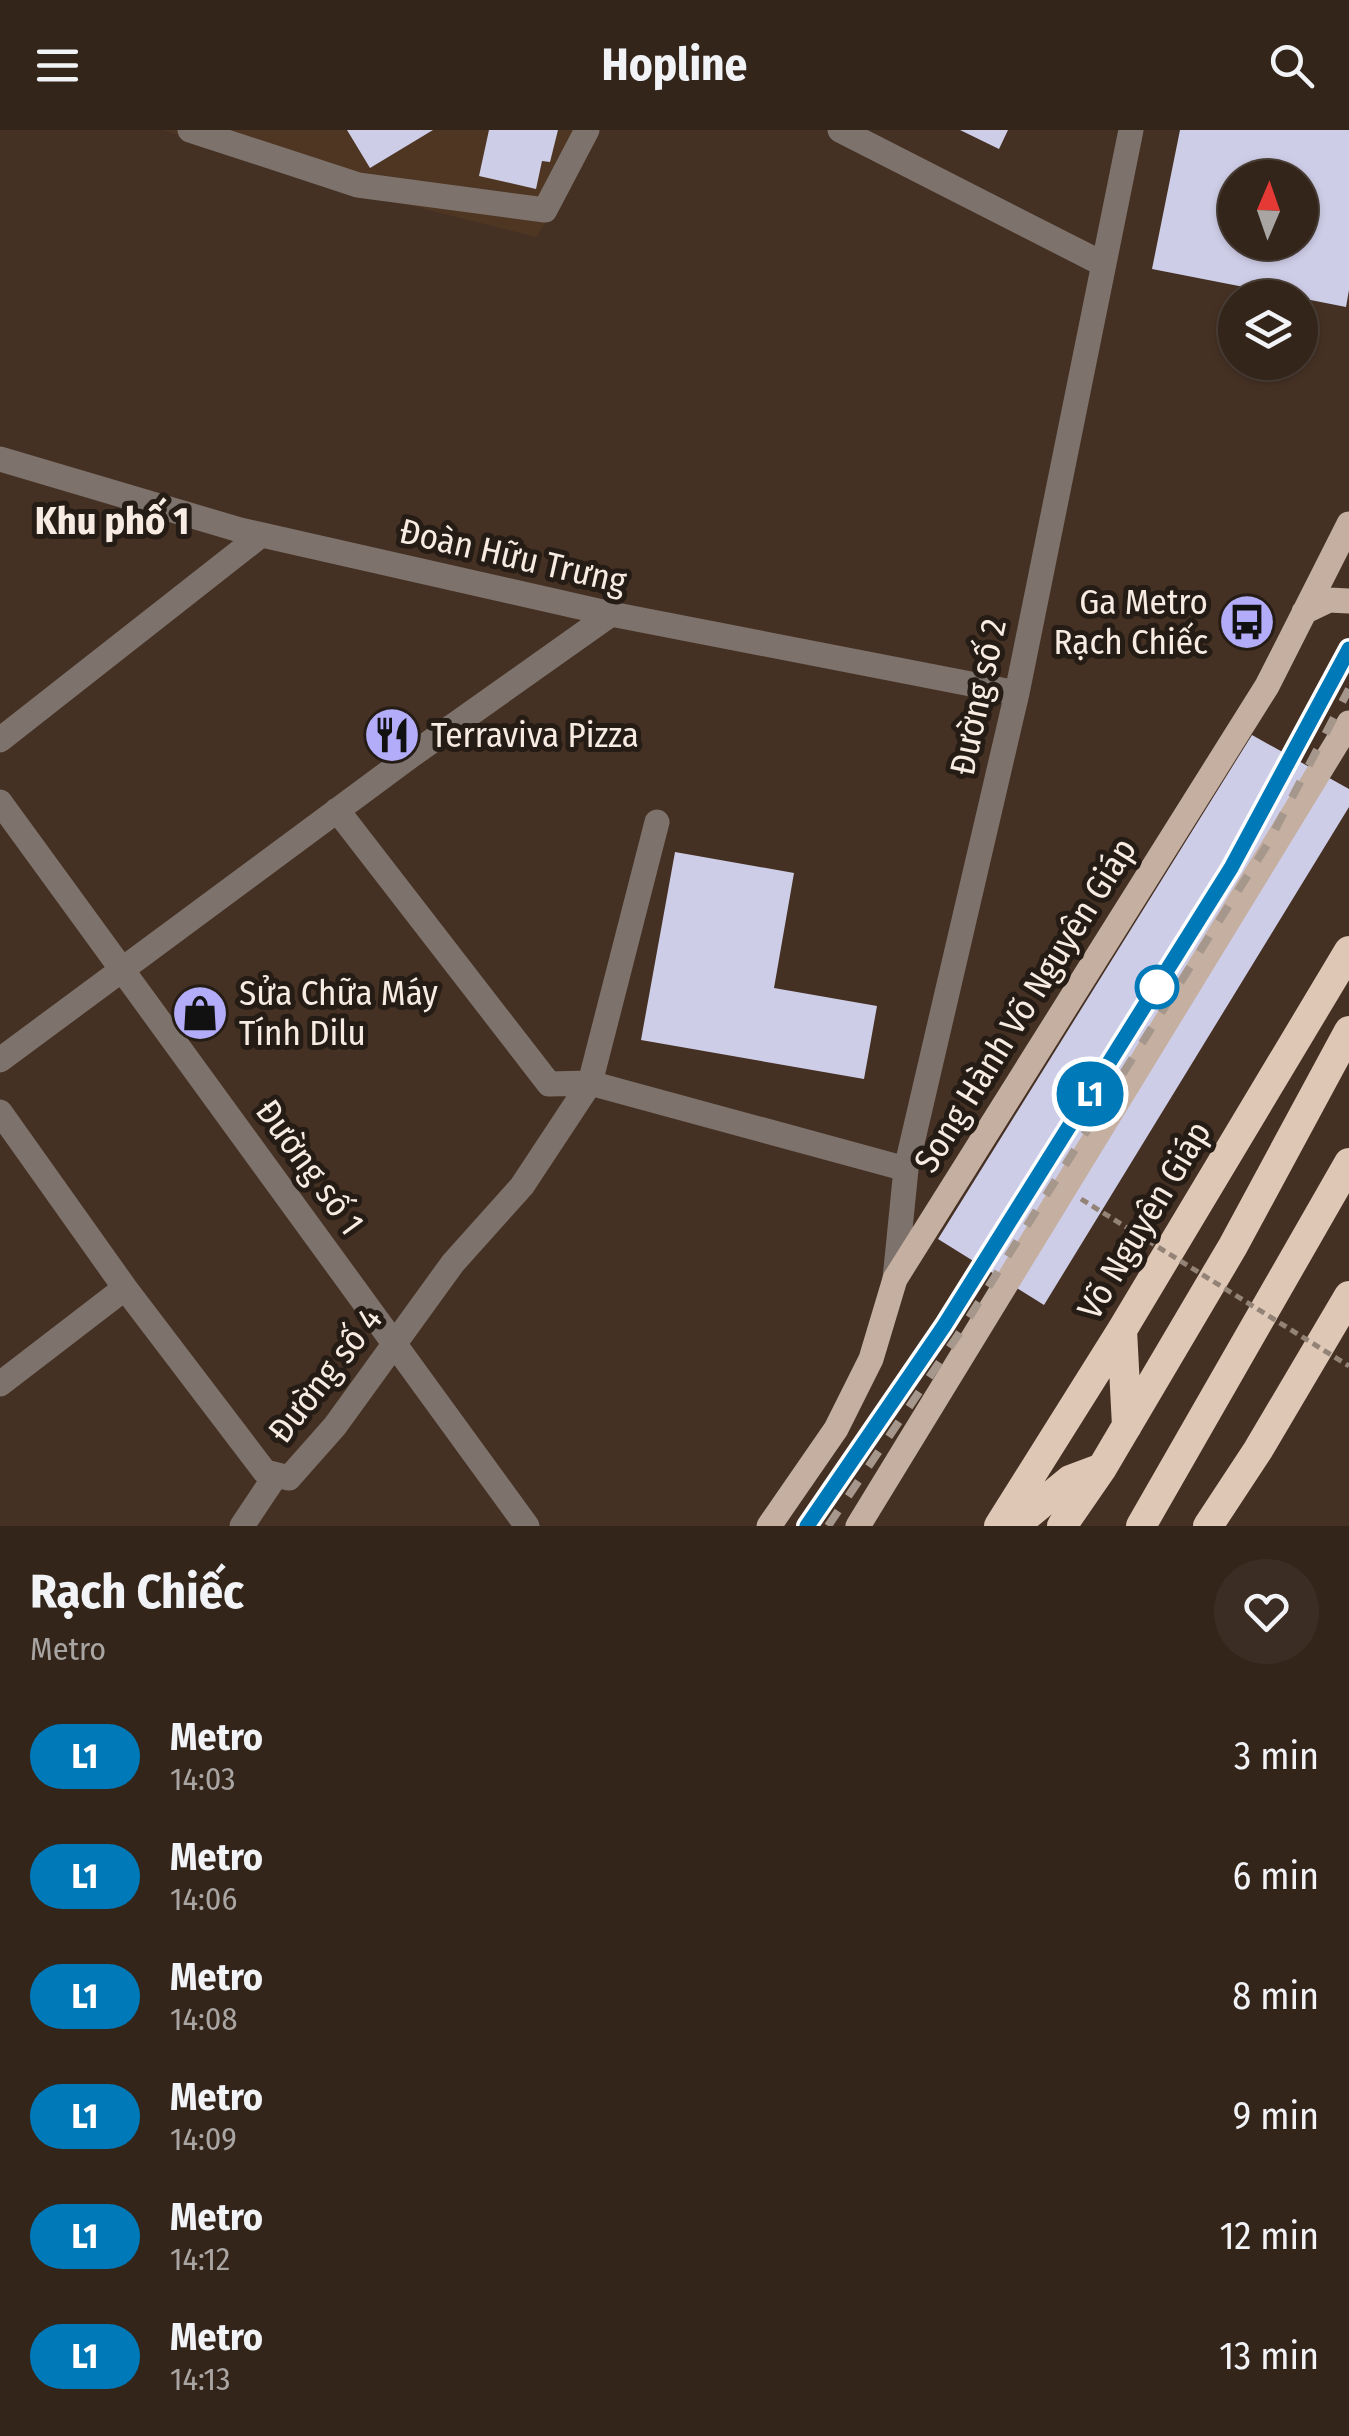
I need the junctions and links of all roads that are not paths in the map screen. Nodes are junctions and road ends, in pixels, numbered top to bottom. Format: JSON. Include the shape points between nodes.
{"nodes":[{"id":1,"x":190,"y":130,"type":"edge"},
{"id":2,"x":587,"y":130,"type":"edge"},
{"id":3,"x":840,"y":130,"type":"edge"},
{"id":4,"x":1130,"y":130,"type":"edge"},
{"id":5,"x":1103,"y":264,"type":"junction"},
{"id":6,"x":0,"y":460,"type":"edge"},
{"id":7,"x":1349,"y":524,"type":"edge"},
{"id":8,"x":260,"y":535,"type":"junction"},
{"id":9,"x":1349,"y":601,"type":"edge"},
{"id":10,"x":1304,"y":612,"type":"junction"},
{"id":11,"x":610,"y":614,"type":"junction"},
{"id":12,"x":1017,"y":694,"type":"junction"},
{"id":13,"x":1349,"y":722,"type":"edge"},
{"id":14,"x":0,"y":740,"type":"edge"},
{"id":15,"x":0,"y":802,"type":"edge"},
{"id":16,"x":337,"y":810,"type":"junction"},
{"id":17,"x":657,"y":822,"type":"dead end"},
{"id":18,"x":1349,"y":951,"type":"edge"},
{"id":19,"x":122,"y":970,"type":"junction"},
{"id":20,"x":1349,"y":1031,"type":"edge"},
{"id":21,"x":0,"y":1060,"type":"edge"},
{"id":22,"x":590,"y":1082,"type":"junction"},
{"id":23,"x":0,"y":1112,"type":"edge"},
{"id":24,"x":1349,"y":1163,"type":"edge"},
{"id":25,"x":906,"y":1169,"type":"junction"},
{"id":26,"x":895,"y":1279,"type":"junction"},
{"id":27,"x":126,"y":1288,"type":"junction"},
{"id":28,"x":1349,"y":1296,"type":"edge"},
{"id":29,"x":1122,"y":1330,"type":"junction"},
{"id":30,"x":396,"y":1344,"type":"junction"},
{"id":31,"x":0,"y":1384,"type":"edge"},
{"id":32,"x":1127,"y":1426,"type":"junction"},
{"id":33,"x":1102,"y":1468,"type":"junction"},
{"id":34,"x":276,"y":1475,"type":"junction"},
{"id":35,"x":242,"y":1526,"type":"edge"},
{"id":36,"x":527,"y":1526,"type":"edge"},
{"id":37,"x":769,"y":1526,"type":"edge"},
{"id":38,"x":858,"y":1526,"type":"edge"},
{"id":39,"x":999,"y":1526,"type":"edge"},
{"id":40,"x":1014,"y":1526,"type":"edge"},
{"id":41,"x":1062,"y":1526,"type":"edge"},
{"id":42,"x":1141,"y":1526,"type":"edge"},
{"id":43,"x":1208,"y":1526,"type":"edge"}],
"edges":[{"from":1,"to":2,"type":"street","via":[[358,186],[545,210]]},
{"from":3,"to":5,"type":"street"},
{"from":4,"to":5,"type":"street","name":"Đường số 2"},
{"from":5,"to":12,"type":"street","name":"Đường số 2"},
{"from":6,"to":8,"type":"street","name":"Đoàn Hữu Trưng"},
{"from":7,"to":10,"type":"main road","name":"Song Hành Võ Nguyên Giáp"},
{"from":8,"to":11,"type":"street","name":"Đoàn Hữu Trưng"},
{"from":8,"to":14,"type":"street"},
{"from":9,"to":10,"type":"main road","via":[[1329,600]]},
{"from":10,"to":26,"type":"main road","name":"Song Hành Võ Nguyên Giáp","via":[[1267,686]]},
{"from":11,"to":12,"type":"street","name":"Đoàn Hữu Trưng"},
{"from":11,"to":16,"type":"street"},
{"from":12,"to":25,"type":"street","name":"Đường số 2"},
{"from":13,"to":38,"type":"main road"},
{"from":15,"to":19,"type":"street","name":"Đường số 1"},
{"from":16,"to":19,"type":"street"},
{"from":16,"to":22,"type":"street","via":[[550,1084]]},
{"from":17,"to":22,"type":"street","name":"Đường số 4"},
{"from":18,"to":29,"type":"highway","name":"Võ Nguyên Giáp"},
{"from":19,"to":21,"type":"street"},
{"from":19,"to":30,"type":"street","name":"Đường số 1"},
{"from":20,"to":32,"type":"highway"},
{"from":22,"to":25,"type":"street"},
{"from":22,"to":30,"type":"street","name":"Đường số 4","via":[[522,1186],[453,1263]]},
{"from":23,"to":27,"type":"street","name":"Đường số 4"},
{"from":24,"to":42,"type":"highway"},
{"from":25,"to":26,"type":"street","name":"Đường số 2"},
{"from":26,"to":37,"type":"main road","name":"Song Hành Võ Nguyên Giáp","via":[[871,1359],[836,1429]]},
{"from":27,"to":31,"type":"street"},
{"from":27,"to":34,"type":"street","name":"Đường số 4","via":[[264,1472]]},
{"from":28,"to":43,"type":"highway"},
{"from":29,"to":32,"type":"highway"},
{"from":29,"to":39,"type":"highway","name":"Võ Nguyên Giáp"},
{"from":30,"to":34,"type":"street","name":"Đường số 4","via":[[289,1478]]},
{"from":30,"to":36,"type":"street","name":"Đường số 1"},
{"from":32,"to":33,"type":"highway"},
{"from":33,"to":40,"type":"highway","via":[[1070,1480]]},
{"from":33,"to":41,"type":"highway"},
{"from":34,"to":35,"type":"street"}]}
